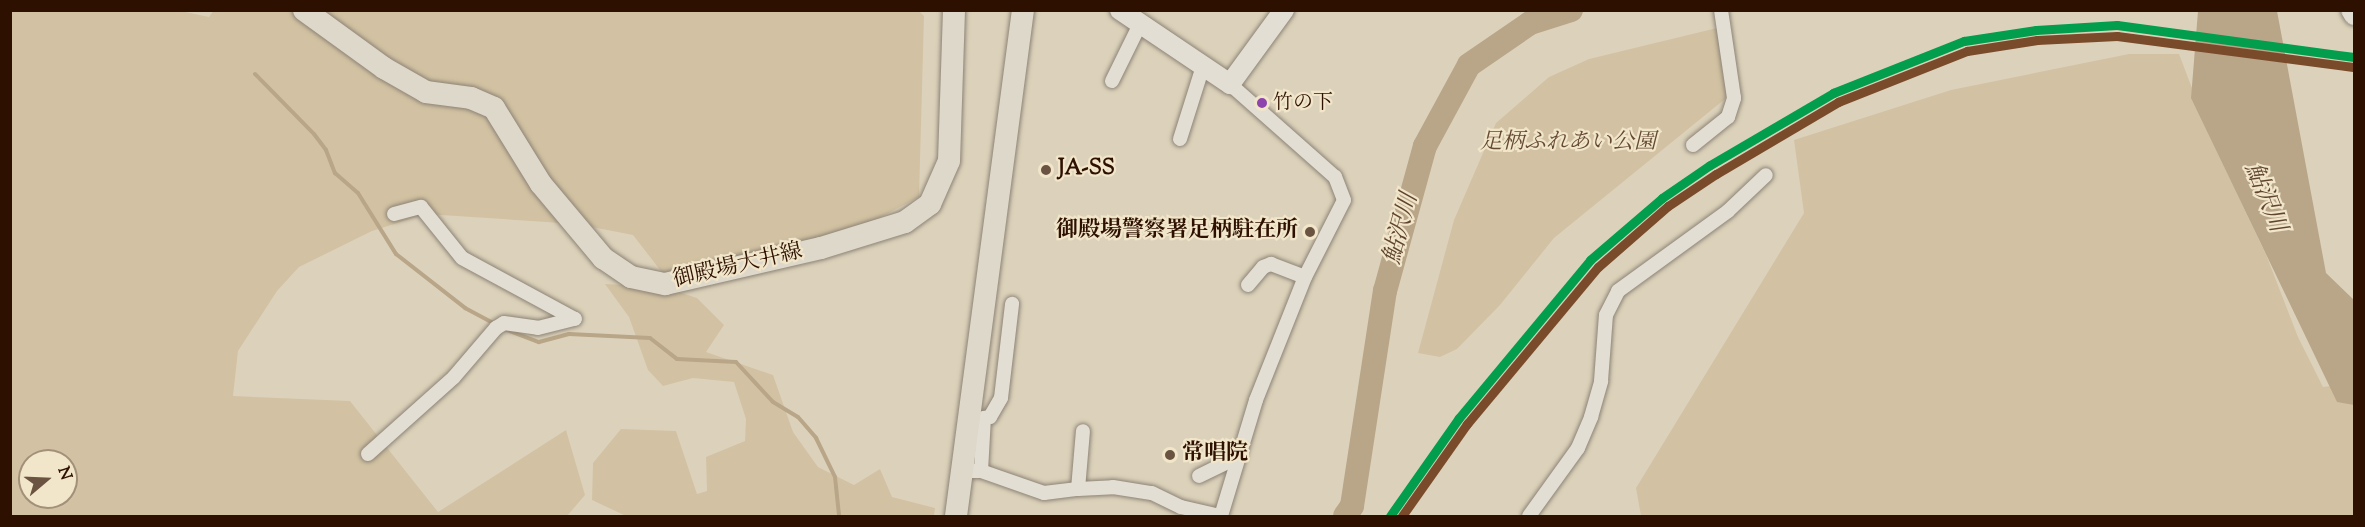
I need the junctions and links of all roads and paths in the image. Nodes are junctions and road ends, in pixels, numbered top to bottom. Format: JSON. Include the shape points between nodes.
{"nodes":[{"id":1,"x":304,"y":10,"type":"edge"},
{"id":2,"x":954,"y":10,"type":"edge"},
{"id":3,"x":1023,"y":10,"type":"edge"},
{"id":4,"x":1120,"y":10,"type":"edge"},
{"id":5,"x":1284,"y":10,"type":"edge"},
{"id":6,"x":2351,"y":10,"type":"edge"},
{"id":7,"x":1721,"y":12,"type":"edge"},
{"id":8,"x":2355,"y":15,"type":"edge"},
{"id":9,"x":1140,"y":24,"type":"junction"},
{"id":10,"x":1203,"y":66,"type":"junction"},
{"id":11,"x":1112,"y":81,"type":"dead end"},
{"id":12,"x":1230,"y":84,"type":"junction"},
{"id":13,"x":1180,"y":139,"type":"dead end"},
{"id":14,"x":1693,"y":145,"type":"dead end"},
{"id":15,"x":1766,"y":176,"type":"dead end"},
{"id":16,"x":394,"y":214,"type":"dead end"},
{"id":17,"x":1305,"y":277,"type":"junction"},
{"id":18,"x":1248,"y":285,"type":"dead end"},
{"id":19,"x":1012,"y":304,"type":"dead end"},
{"id":20,"x":1083,"y":431,"type":"dead end"},
{"id":21,"x":368,"y":454,"type":"dead end"},
{"id":22,"x":1238,"y":457,"type":"junction"},
{"id":23,"x":971,"y":471,"type":"junction"},
{"id":24,"x":1199,"y":476,"type":"dead end"},
{"id":25,"x":1078,"y":489,"type":"junction"},
{"id":26,"x":956,"y":516,"type":"edge"},
{"id":27,"x":1220,"y":516,"type":"edge"},
{"id":28,"x":1528,"y":516,"type":"edge"}],
"edges":[{"from":1,"to":2,"type":"main road","name":"御殿場大井線","via":[[384,68],[426,92],[471,98],[494,108],[541,184],[603,258],[631,277],[665,284],[821,248],[904,222],[930,204],[949,161]]},
{"from":3,"to":23,"type":"main road"},
{"from":4,"to":9,"type":"main road"},
{"from":5,"to":12,"type":"main road"},
{"from":6,"to":8,"type":"main road"},
{"from":7,"to":14,"type":"street","via":[[1734,98],[1728,117]]},
{"from":9,"to":10,"type":"main road"},
{"from":9,"to":11,"type":"street"},
{"from":10,"to":12,"type":"main road"},
{"from":10,"to":13,"type":"street"},
{"from":12,"to":17,"type":"street","via":[[1335,177],[1344,200]]},
{"from":15,"to":28,"type":"street","via":[[1728,212],[1618,291],[1606,315],[1601,381],[1591,417],[1578,448]]},
{"from":16,"to":21,"type":"street","via":[[421,207],[462,258],[575,319],[538,328],[499,327],[454,377]]},
{"from":17,"to":18,"type":"street","via":[[1271,264],[1263,267]]},
{"from":17,"to":22,"type":"street","via":[[1256,400]]},
{"from":19,"to":23,"type":"street","via":[[1001,399],[990,417],[984,418]]},
{"from":20,"to":25,"type":"street"},
{"from":22,"to":24,"type":"street"},
{"from":22,"to":27,"type":"street"},
{"from":23,"to":25,"type":"street","via":[[1044,493]]},
{"from":23,"to":26,"type":"main road"},
{"from":25,"to":27,"type":"street","via":[[1113,487],[1152,494],[1181,507]]}]}
